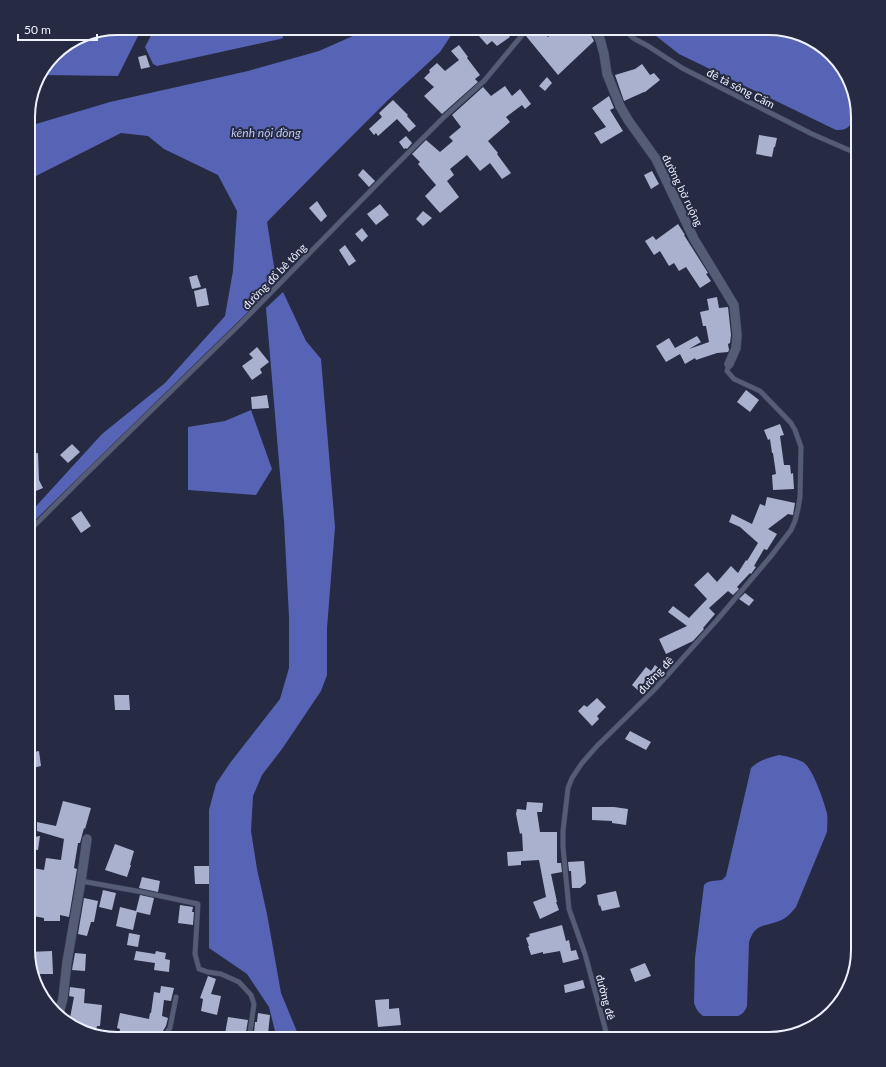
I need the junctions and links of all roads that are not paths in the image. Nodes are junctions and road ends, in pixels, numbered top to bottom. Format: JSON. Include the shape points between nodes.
{"nodes":[{"id":1,"x":522,"y":35,"type":"edge"},
{"id":2,"x":597,"y":35,"type":"edge"},
{"id":3,"x":630,"y":35,"type":"edge"},
{"id":4,"x":851,"y":151,"type":"edge"},
{"id":5,"x":729,"y":364,"type":"joint"},
{"id":6,"x":35,"y":525,"type":"edge"},
{"id":7,"x":87,"y":839,"type":"dead end"},
{"id":8,"x":81,"y":881,"type":"junction"},
{"id":9,"x":176,"y":997,"type":"dead end"},
{"id":10,"x":60,"y":1009,"type":"edge"},
{"id":11,"x":167,"y":1032,"type":"edge"},
{"id":12,"x":250,"y":1032,"type":"edge"},
{"id":13,"x":606,"y":1032,"type":"edge"}],
"edges":[{"from":1,"to":6,"type":"lane","name":"đường đổ bê tông","via":[[484,81],[444,117],[240,324]]},
{"from":2,"to":5,"type":"street","name":"đường bờ ruộng","via":[[604,54],[607,74],[620,106],[656,159],[689,230],[734,305],[736,348]]},
{"from":3,"to":4,"type":"lane","name":"đê tả sông Cấm","via":[[682,68]]},
{"from":5,"to":13,"type":"lane","name":"đường đê","via":[[729,374],[743,384],[760,391],[792,423],[798,435],[801,447],[798,509],[791,530],[771,556],[655,689],[596,746],[578,768],[568,788],[562,847],[569,908],[585,954]]},
{"from":7,"to":8,"type":"street"},
{"from":8,"to":10,"type":"street"},
{"from":8,"to":12,"type":"lane","via":[[198,904],[195,954],[200,969],[239,982],[251,995],[254,1004]]},
{"from":9,"to":11,"type":"lane"}]}
